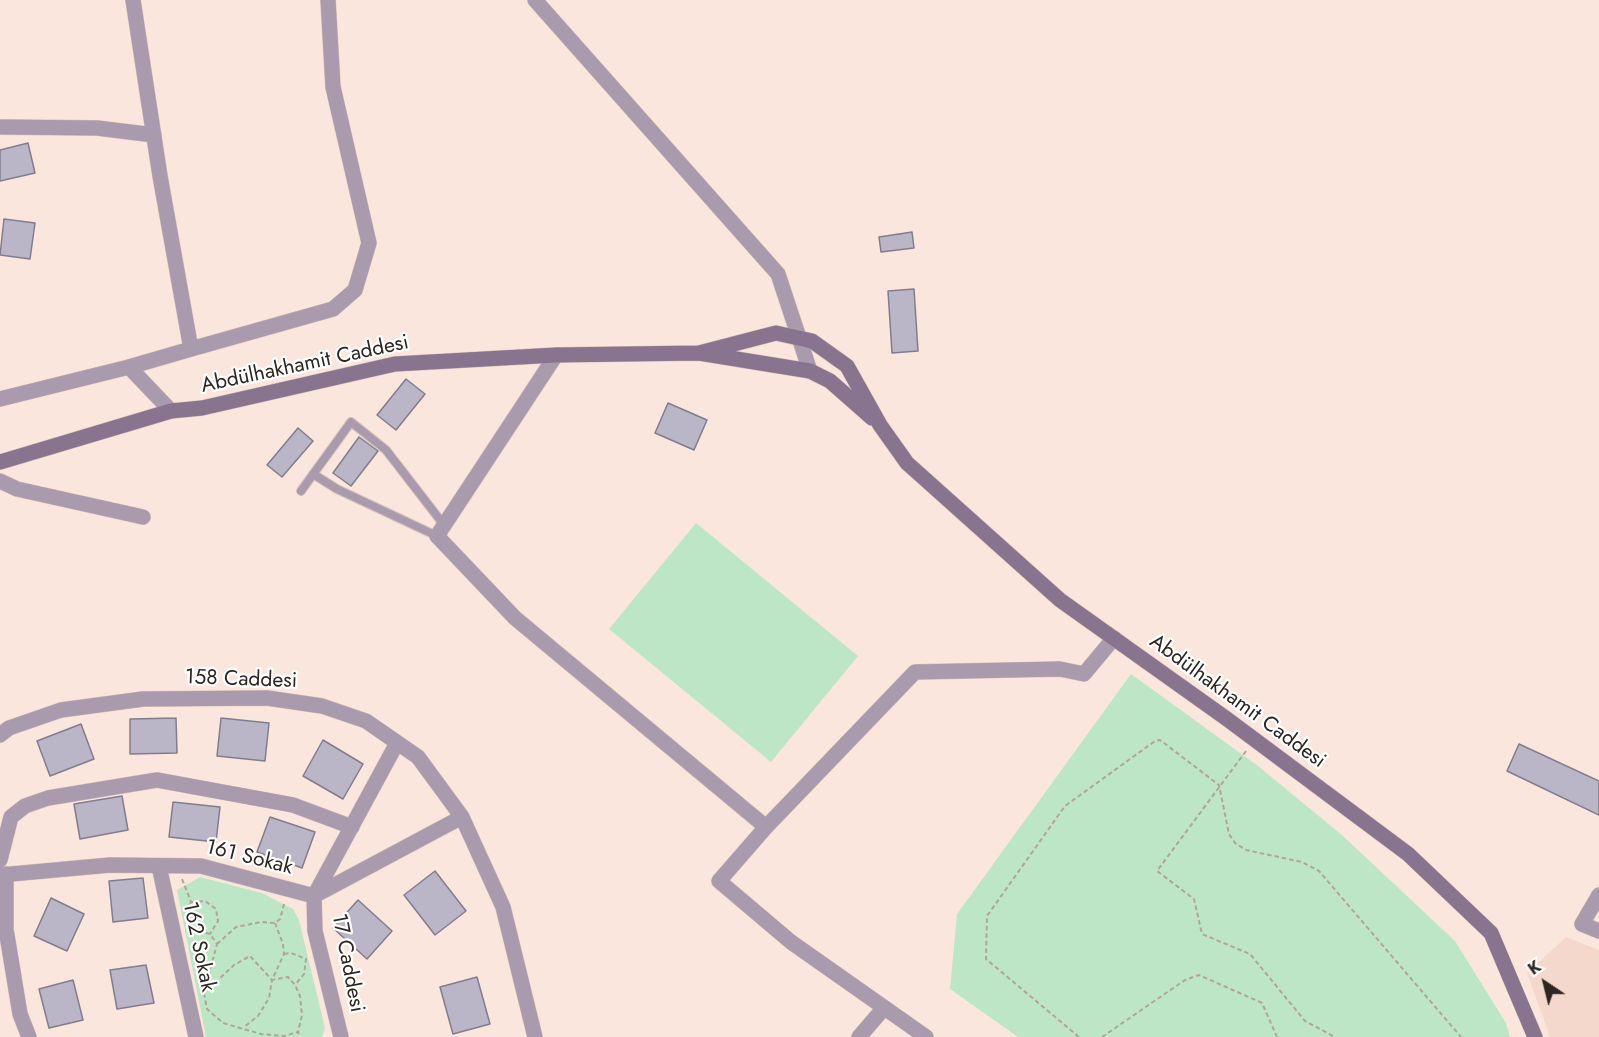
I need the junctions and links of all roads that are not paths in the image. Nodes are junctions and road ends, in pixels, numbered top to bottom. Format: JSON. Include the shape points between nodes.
{"nodes":[{"id":1,"x":133,"y":0,"type":"edge"},
{"id":2,"x":328,"y":0,"type":"edge"},
{"id":3,"x":535,"y":0,"type":"edge"},
{"id":4,"x":0,"y":127,"type":"edge"},
{"id":5,"x":154,"y":135,"type":"junction"},
{"id":6,"x":801,"y":338,"type":"junction"},
{"id":7,"x":191,"y":349,"type":"junction"},
{"id":8,"x":699,"y":353,"type":"junction"},
{"id":9,"x":556,"y":355,"type":"junction"},
{"id":10,"x":847,"y":366,"type":"junction"},
{"id":11,"x":129,"y":368,"type":"junction"},
{"id":12,"x":810,"y":371,"type":"junction"},
{"id":13,"x":830,"y":381,"type":"junction"},
{"id":14,"x":0,"y":399,"type":"edge"},
{"id":15,"x":171,"y":411,"type":"junction"},
{"id":16,"x":880,"y":425,"type":"junction"},
{"id":17,"x":0,"y":462,"type":"edge"},
{"id":18,"x":313,"y":474,"type":"junction"},
{"id":19,"x":0,"y":481,"type":"edge"},
{"id":20,"x":301,"y":491,"type":"dead end"},
{"id":21,"x":143,"y":517,"type":"dead end"},
{"id":22,"x":440,"y":530,"type":"junction"},
{"id":23,"x":1114,"y":638,"type":"junction"},
{"id":24,"x":0,"y":735,"type":"edge"},
{"id":25,"x":397,"y":743,"type":"junction"},
{"id":26,"x":462,"y":817,"type":"junction"},
{"id":27,"x":352,"y":827,"type":"junction"},
{"id":28,"x":766,"y":827,"type":"junction"},
{"id":29,"x":159,"y":866,"type":"junction"},
{"id":30,"x":2,"y":870,"type":"edge"},
{"id":31,"x":1599,"y":895,"type":"edge"},
{"id":32,"x":314,"y":896,"type":"junction"},
{"id":33,"x":1599,"y":931,"type":"edge"},
{"id":34,"x":884,"y":1008,"type":"junction"},
{"id":35,"x":29,"y":1037,"type":"edge"},
{"id":36,"x":196,"y":1037,"type":"edge"},
{"id":37,"x":341,"y":1037,"type":"edge"},
{"id":38,"x":535,"y":1037,"type":"edge"},
{"id":39,"x":859,"y":1037,"type":"edge"},
{"id":40,"x":926,"y":1037,"type":"edge"},
{"id":41,"x":1535,"y":1037,"type":"edge"}],
"edges":[{"from":1,"to":5,"type":"street"},
{"from":2,"to":7,"type":"street","via":[[333,87],[369,243],[355,290],[333,309]]},
{"from":3,"to":6,"type":"street","via":[[778,274]]},
{"from":4,"to":5,"type":"street","via":[[97,128]]},
{"from":5,"to":7,"type":"street"},
{"from":6,"to":8,"type":"main road","name":"Abdülhakhamit Caddesi","via":[[776,333]]},
{"from":6,"to":10,"type":"main road","name":"Abdülhakhamit Caddesi","via":[[812,341]]},
{"from":6,"to":12,"type":"street"},
{"from":7,"to":11,"type":"street"},
{"from":8,"to":9,"type":"main road","name":"Abdülhakhamit Caddesi"},
{"from":8,"to":12,"type":"main road","name":"Abdülhakhamit Caddesi"},
{"from":9,"to":15,"type":"main road","name":"Abdülhakhamit Caddesi","via":[[395,364],[202,408]]},
{"from":9,"to":22,"type":"street"},
{"from":10,"to":13,"type":"street"},
{"from":10,"to":16,"type":"main road","name":"Abdülhakhamit Caddesi"},
{"from":11,"to":14,"type":"street"},
{"from":11,"to":15,"type":"street"},
{"from":12,"to":13,"type":"main road","name":"Abdülhakhamit Caddesi"},
{"from":13,"to":16,"type":"main road","name":"Abdülhakhamit Caddesi"},
{"from":15,"to":17,"type":"main road","name":"Abdülhakhamit Caddesi"},
{"from":16,"to":23,"type":"main road","name":"Abdülhakhamit Caddesi","via":[[907,463],[1060,600]]},
{"from":18,"to":20,"type":"lane"},
{"from":18,"to":22,"type":"lane","via":[[338,489]]},
{"from":18,"to":22,"type":"lane","via":[[351,422],[386,450]]},
{"from":19,"to":21,"type":"street","via":[[17,489]]},
{"from":22,"to":28,"type":"street","via":[[515,618]]},
{"from":23,"to":28,"type":"street","via":[[1084,674],[1060,669],[915,672]]},
{"from":23,"to":41,"type":"main road","name":"Abdülhakhamit Caddesi","via":[[1408,854],[1491,933]]},
{"from":24,"to":25,"type":"street","name":"158 Caddesi","via":[[9,728],[73,708],[143,699],[267,698],[322,706],[366,721]]},
{"from":25,"to":26,"type":"street","name":"158 Caddesi","via":[[418,757]]},
{"from":25,"to":27,"type":"street","name":"161 Sokak"},
{"from":26,"to":32,"type":"street"},
{"from":26,"to":38,"type":"street","name":"158 Caddesi","via":[[503,907]]},
{"from":27,"to":30,"type":"street","via":[[293,805],[157,780],[48,798],[25,806],[11,817]]},
{"from":27,"to":32,"type":"street","name":"161 Sokak"},
{"from":28,"to":34,"type":"street","via":[[719,881],[791,942]]},
{"from":29,"to":30,"type":"street","name":"161 Sokak"},
{"from":29,"to":32,"type":"street","name":"161 Sokak","via":[[201,866]]},
{"from":29,"to":36,"type":"street","name":"162 Sokak"},
{"from":30,"to":35,"type":"street","via":[[6,929],[20,1014]]},
{"from":31,"to":33,"type":"street","via":[[1582,924]]},
{"from":32,"to":37,"type":"street","name":"17 Caddesi","via":[[315,931]]},
{"from":34,"to":39,"type":"street"},
{"from":34,"to":40,"type":"street"}]}
